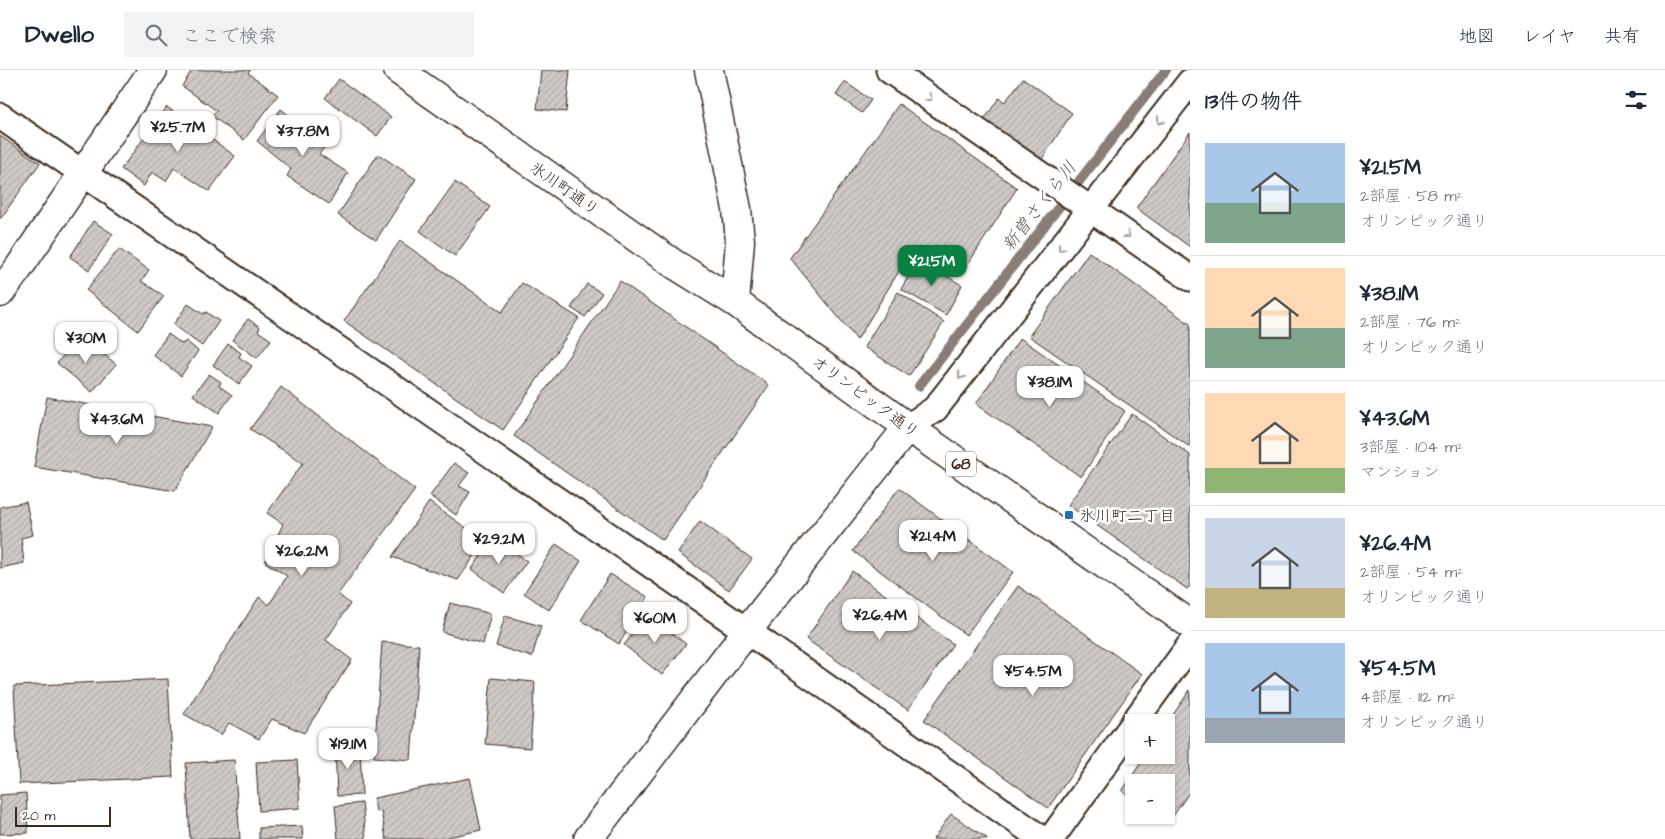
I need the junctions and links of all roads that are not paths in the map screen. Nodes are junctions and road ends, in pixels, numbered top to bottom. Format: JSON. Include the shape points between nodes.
{"nodes":[{"id":1,"x":153,"y":70,"type":"edge"},
{"id":2,"x":398,"y":70,"type":"edge"},
{"id":3,"x":709,"y":70,"type":"edge"},
{"id":4,"x":889,"y":70,"type":"edge"},
{"id":5,"x":1190,"y":82,"type":"edge"},
{"id":6,"x":0,"y":116,"type":"edge"},
{"id":7,"x":83,"y":173,"type":"junction"},
{"id":8,"x":1089,"y":208,"type":"junction"},
{"id":9,"x":1190,"y":278,"type":"edge"},
{"id":10,"x":0,"y":293,"type":"edge"},
{"id":11,"x":735,"y":302,"type":"junction"},
{"id":12,"x":908,"y":427,"type":"junction"},
{"id":13,"x":1190,"y":624,"type":"edge"},
{"id":14,"x":747,"y":631,"type":"junction"},
{"id":15,"x":1190,"y":645,"type":"edge"},
{"id":16,"x":1140,"y":714,"type":"edge"},
{"id":17,"x":1125,"y":736,"type":"edge"},
{"id":18,"x":588,"y":839,"type":"edge"},
{"id":19,"x":1042,"y":839,"type":"edge"},
{"id":20,"x":1051,"y":839,"type":"edge"}],
"edges":[{"from":1,"to":7,"type":"street"},
{"from":2,"to":11,"type":"street","name":"氷川町通り","via":[[674,264]]},
{"from":3,"to":11,"type":"street","via":[[737,209],[740,241]]},
{"from":4,"to":8,"type":"street","one_way":true},
{"from":5,"to":8,"type":"street","one_way":true},
{"from":6,"to":7,"type":"street"},
{"from":7,"to":10,"type":"street"},
{"from":7,"to":14,"type":"street"},
{"from":8,"to":9,"type":"street","one_way":true},
{"from":8,"to":12,"type":"street","one_way":true,"via":[[935,409]]},
{"from":11,"to":12,"type":"street","name":"オリンピック通り","number":"68"},
{"from":12,"to":13,"type":"street","name":"オリンピック通り","number":"68"},
{"from":12,"to":14,"type":"street"},
{"from":14,"to":18,"type":"street"},
{"from":14,"to":19,"type":"street"},
{"from":15,"to":16,"type":"street"},
{"from":17,"to":20,"type":"street"}]}
